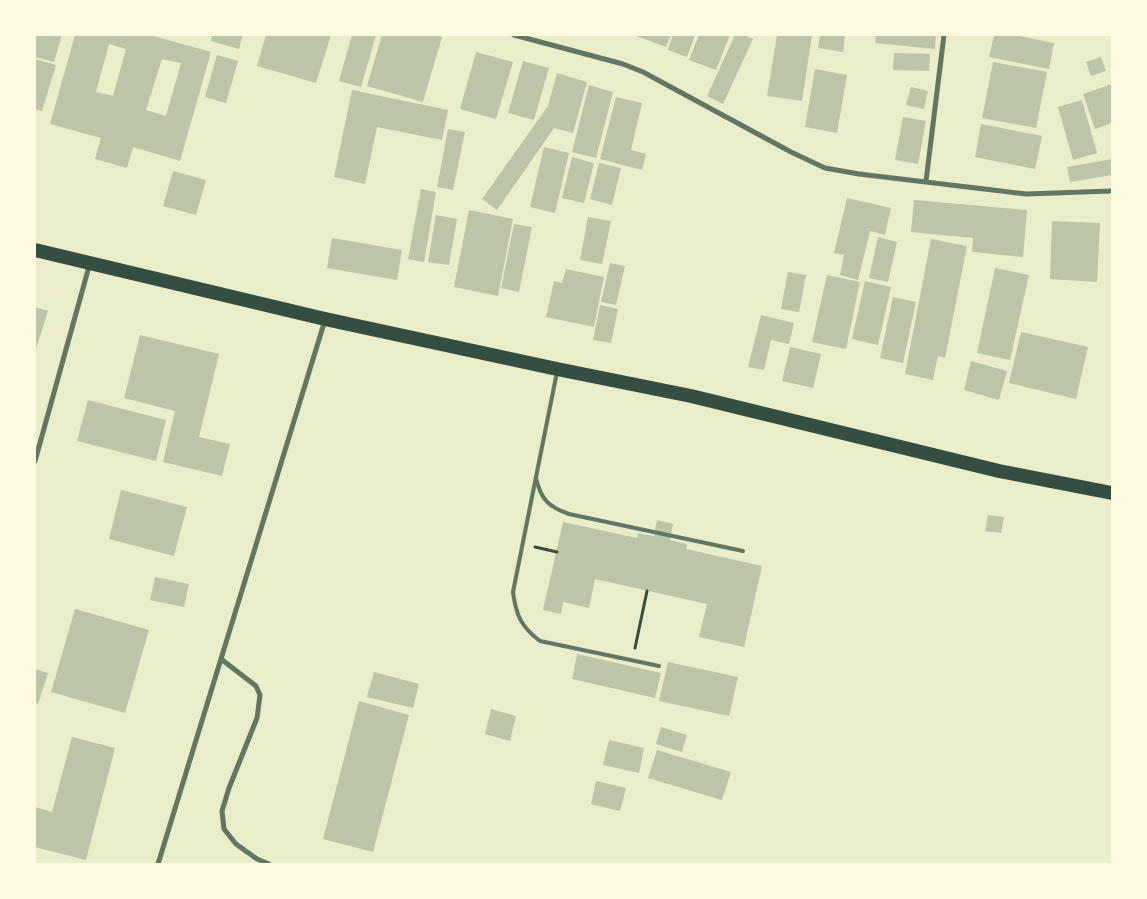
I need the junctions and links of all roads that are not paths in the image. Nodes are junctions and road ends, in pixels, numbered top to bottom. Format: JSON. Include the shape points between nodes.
{"nodes":[{"id":1,"x":514,"y":35,"type":"edge"},
{"id":2,"x":944,"y":35,"type":"edge"},
{"id":3,"x":926,"y":181,"type":"junction"},
{"id":4,"x":1112,"y":191,"type":"edge"},
{"id":5,"x":35,"y":250,"type":"edge"},
{"id":6,"x":90,"y":264,"type":"junction"},
{"id":7,"x":325,"y":319,"type":"junction"},
{"id":8,"x":557,"y":370,"type":"junction"},
{"id":9,"x":35,"y":460,"type":"edge"},
{"id":10,"x":536,"y":477,"type":"junction"},
{"id":11,"x":1112,"y":493,"type":"edge"},
{"id":12,"x":743,"y":551,"type":"dead end"},
{"id":13,"x":221,"y":659,"type":"junction"},
{"id":14,"x":660,"y":666,"type":"dead end"},
{"id":15,"x":158,"y":864,"type":"edge"},
{"id":16,"x":269,"y":864,"type":"edge"}],
"edges":[{"from":1,"to":3,"type":"street","via":[[624,64],[824,168]]},
{"from":2,"to":3,"type":"street"},
{"from":3,"to":4,"type":"street","via":[[1026,194]]},
{"from":5,"to":6,"type":"highway"},
{"from":6,"to":7,"type":"highway"},
{"from":6,"to":9,"type":"street"},
{"from":7,"to":8,"type":"highway"},
{"from":7,"to":13,"type":"street"},
{"from":8,"to":10,"type":"lane"},
{"from":8,"to":11,"type":"highway","via":[[691,396],[999,471]]},
{"from":10,"to":12,"type":"lane","via":[[544,499],[554,509]]},
{"from":10,"to":14,"type":"lane","via":[[513,592],[517,614],[528,632],[540,641]]},
{"from":13,"to":15,"type":"street"},
{"from":13,"to":16,"type":"street","via":[[256,686],[260,695],[257,718],[228,788],[222,811],[224,829],[236,844]]}]}
